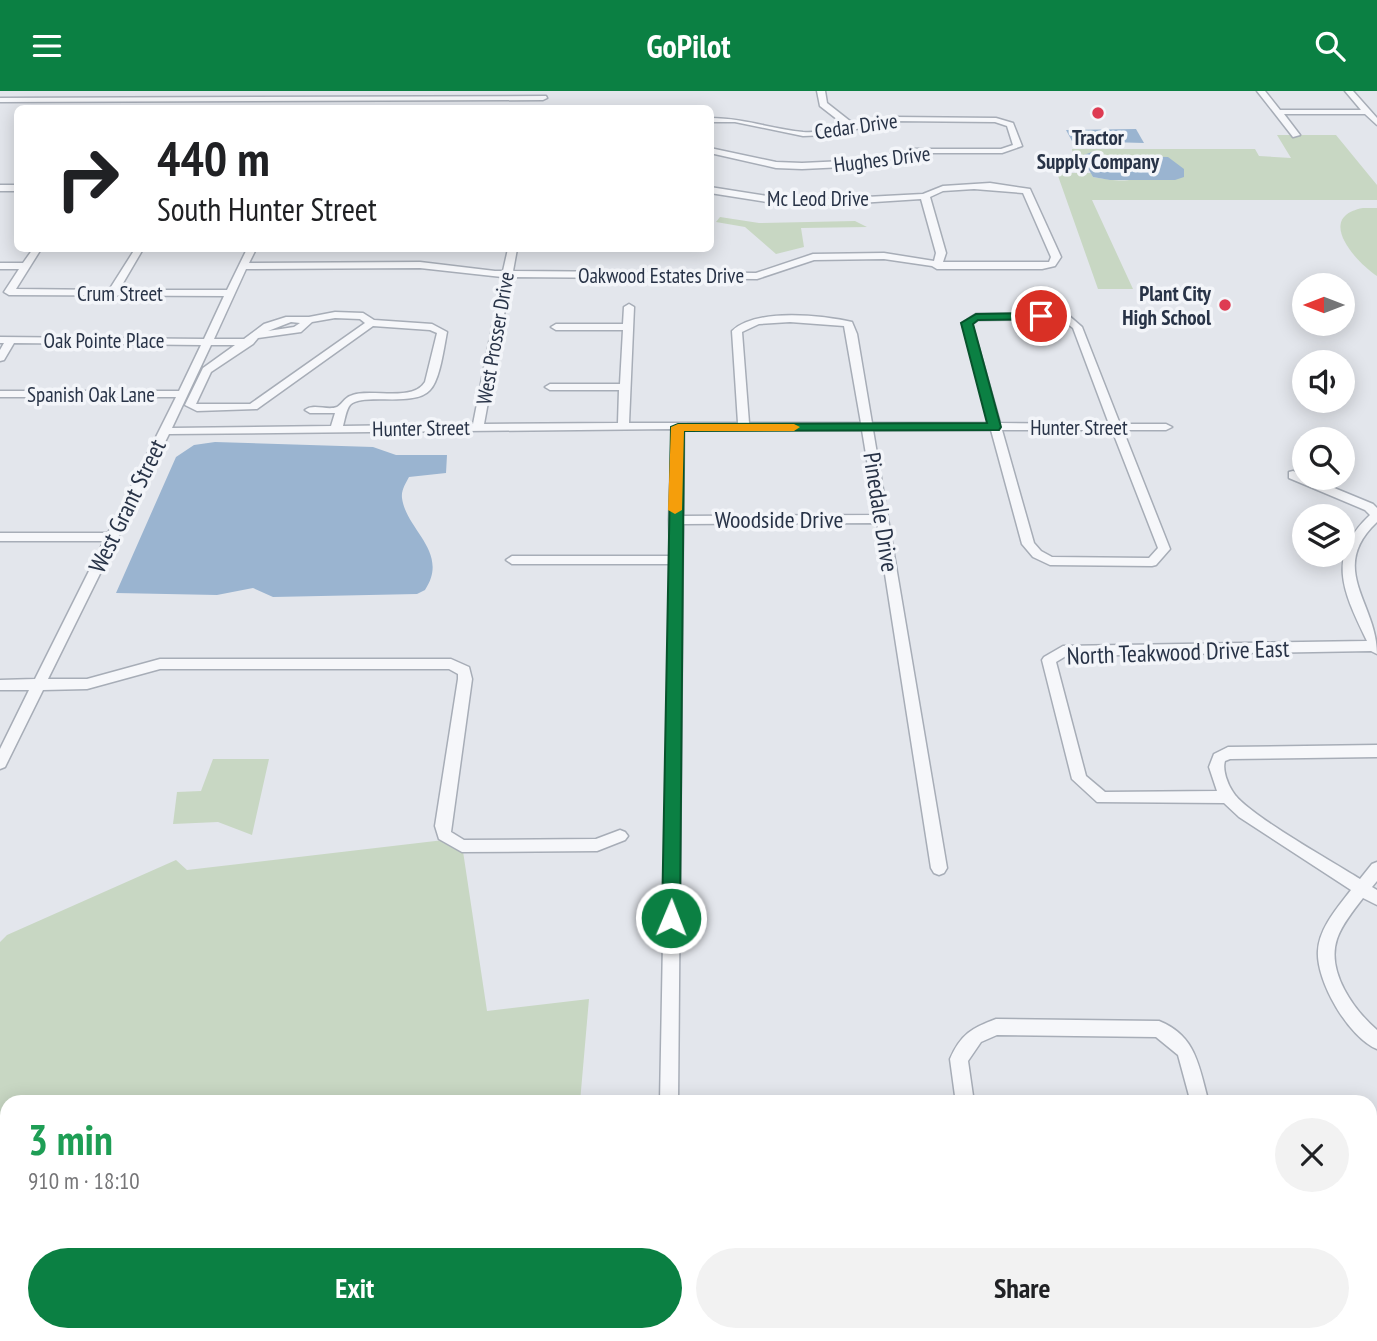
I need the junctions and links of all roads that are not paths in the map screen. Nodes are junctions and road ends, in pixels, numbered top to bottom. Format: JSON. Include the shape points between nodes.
{"nodes":[{"id":1,"x":38,"y":91,"type":"edge"},
{"id":2,"x":142,"y":91,"type":"edge"},
{"id":3,"x":821,"y":91,"type":"edge"},
{"id":4,"x":1261,"y":91,"type":"edge"},
{"id":5,"x":1349,"y":91,"type":"edge"},
{"id":6,"x":76,"y":95,"type":"edge"},
{"id":7,"x":209,"y":95,"type":"edge"},
{"id":8,"x":276,"y":95,"type":"edge"},
{"id":9,"x":322,"y":95,"type":"edge"},
{"id":10,"x":544,"y":95,"type":"edge"},
{"id":11,"x":136,"y":99,"type":"junction"},
{"id":12,"x":0,"y":100,"type":"edge"},
{"id":13,"x":31,"y":100,"type":"junction"},
{"id":14,"x":1277,"y":112,"type":"junction"},
{"id":15,"x":1367,"y":112,"type":"junction"},
{"id":16,"x":714,"y":120,"type":"edge"},
{"id":17,"x":1377,"y":123,"type":"edge"},
{"id":18,"x":854,"y":128,"type":"junction"},
{"id":19,"x":1296,"y":135,"type":"dead end"},
{"id":20,"x":1013,"y":150,"type":"joint"},
{"id":21,"x":714,"y":151,"type":"edge"},
{"id":22,"x":714,"y":191,"type":"edge"},
{"id":23,"x":925,"y":196,"type":"junction"},
{"id":24,"x":35,"y":252,"type":"edge"},
{"id":25,"x":136,"y":252,"type":"edge"},
{"id":26,"x":250,"y":252,"type":"edge"},
{"id":27,"x":511,"y":252,"type":"edge"},
{"id":28,"x":937,"y":265,"type":"junction"},
{"id":29,"x":0,"y":266,"type":"edge"},
{"id":30,"x":24,"y":266,"type":"junction"},
{"id":31,"x":243,"y":266,"type":"junction"},
{"id":32,"x":506,"y":275,"type":"junction"},
{"id":33,"x":112,"y":292,"type":"junction"},
{"id":34,"x":230,"y":293,"type":"junction"},
{"id":35,"x":629,"y":307,"type":"dead end"},
{"id":36,"x":371,"y":323,"type":"junction"},
{"id":37,"x":556,"y":327,"type":"dead end"},
{"id":38,"x":628,"y":327,"type":"junction"},
{"id":39,"x":209,"y":339,"type":"junction"},
{"id":40,"x":6,"y":340,"type":"edge"},
{"id":41,"x":249,"y":342,"type":"junction"},
{"id":42,"x":0,"y":358,"type":"edge"},
{"id":43,"x":550,"y":387,"type":"dead end"},
{"id":44,"x":624,"y":387,"type":"junction"},
{"id":45,"x":0,"y":394,"type":"edge"},
{"id":46,"x":183,"y":394,"type":"junction"},
{"id":47,"x":310,"y":409,"type":"dead end"},
{"id":48,"x":341,"y":410,"type":"junction"},
{"id":49,"x":623,"y":426,"type":"junction"},
{"id":50,"x":1115,"y":426,"type":"junction"},
{"id":51,"x":678,"y":427,"type":"junction"},
{"id":52,"x":744,"y":427,"type":"junction"},
{"id":53,"x":994,"y":427,"type":"junction"},
{"id":54,"x":1166,"y":427,"type":"dead end"},
{"id":55,"x":478,"y":428,"type":"junction"},
{"id":56,"x":867,"y":428,"type":"junction"},
{"id":57,"x":336,"y":429,"type":"junction"},
{"id":58,"x":164,"y":431,"type":"junction"},
{"id":59,"x":1329,"y":490,"type":"edge"},
{"id":60,"x":1377,"y":515,"type":"edge"},
{"id":61,"x":883,"y":519,"type":"junction"},
{"id":62,"x":675,"y":520,"type":"junction"},
{"id":63,"x":0,"y":537,"type":"edge"},
{"id":64,"x":112,"y":537,"type":"junction"},
{"id":65,"x":512,"y":560,"type":"dead end"},
{"id":66,"x":675,"y":560,"type":"junction"},
{"id":67,"x":1377,"y":647,"type":"edge"},
{"id":68,"x":0,"y":685,"type":"edge"},
{"id":69,"x":39,"y":685,"type":"junction"},
{"id":70,"x":1377,"y":751,"type":"edge"},
{"id":71,"x":0,"y":763,"type":"edge"},
{"id":72,"x":1227,"y":797,"type":"junction"},
{"id":73,"x":620,"y":836,"type":"dead end"},
{"id":74,"x":939,"y":868,"type":"dead end"},
{"id":75,"x":1377,"y":869,"type":"edge"},
{"id":76,"x":1362,"y":888,"type":"junction"},
{"id":77,"x":1377,"y":898,"type":"edge"},
{"id":78,"x":1377,"y":1041,"type":"edge"},
{"id":79,"x":669,"y":1095,"type":"edge"},
{"id":80,"x":964,"y":1095,"type":"edge"},
{"id":81,"x":1198,"y":1095,"type":"edge"}],
"edges":[{"from":1,"to":13,"type":"street"},
{"from":2,"to":11,"type":"street"},
{"from":3,"to":18,"type":"street","via":[[823,104]]},
{"from":4,"to":14,"type":"street"},
{"from":5,"to":15,"type":"street"},
{"from":6,"to":11,"type":"street"},
{"from":6,"to":13,"type":"street"},
{"from":7,"to":8,"type":"street"},
{"from":7,"to":11,"type":"street"},
{"from":8,"to":9,"type":"street"},
{"from":9,"to":10,"type":"street"},
{"from":12,"to":13,"type":"street"},
{"from":14,"to":15,"type":"street"},
{"from":14,"to":19,"type":"street"},
{"from":15,"to":17,"type":"street"},
{"from":16,"to":18,"type":"street","name":"Cedar Drive","via":[[803,134]]},
{"from":18,"to":20,"type":"street","name":"Cedar Drive","via":[[894,119],[1003,121],[1010,125],[1018,146]]},
{"from":20,"to":21,"type":"street","name":"Hughes Drive","via":[[915,151],[865,163],[802,166]]},
{"from":22,"to":23,"type":"street","name":"Mc Leod Drive","via":[[828,202]]},
{"from":23,"to":28,"type":"street","via":[[941,253]]},
{"from":23,"to":28,"type":"street","name":"Oakwood Estates Drive","via":[[957,187],[1027,191],[1056,257],[1052,264],[1042,266]]},
{"from":24,"to":30,"type":"street"},
{"from":25,"to":33,"type":"street"},
{"from":26,"to":31,"type":"street","name":"West Grant Street"},
{"from":27,"to":32,"type":"street","name":"West Prosser Drive"},
{"from":28,"to":32,"type":"street","name":"Oakwood Estates Drive","via":[[897,257],[813,257],[757,276]]},
{"from":29,"to":30,"type":"street"},
{"from":30,"to":33,"type":"street","name":"Crum Street","via":[[9,292]]},
{"from":31,"to":32,"type":"street","name":"Oakwood Estates Drive","via":[[420,265]]},
{"from":31,"to":34,"type":"street","name":"West Grant Street"},
{"from":32,"to":55,"type":"street","name":"West Prosser Drive"},
{"from":33,"to":34,"type":"street","name":"Crum Street"},
{"from":34,"to":39,"type":"street","name":"West Grant Street"},
{"from":35,"to":38,"type":"street"},
{"from":36,"to":41,"type":"street","via":[[363,316],[335,315],[309,320],[297,330],[259,335]]},
{"from":36,"to":41,"type":"street","via":[[253,407],[191,406],[205,373]]},
{"from":36,"to":48,"type":"street","via":[[438,328],[443,335],[430,382],[425,390],[411,395],[360,396]]},
{"from":37,"to":38,"type":"street"},
{"from":38,"to":44,"type":"street"},
{"from":39,"to":40,"type":"street","name":"Oak Pointe Place"},
{"from":39,"to":41,"type":"street","name":"Oak Pointe Place"},
{"from":39,"to":46,"type":"street","name":"West Grant Street"},
{"from":40,"to":42,"type":"street","name":"Spanish Oak Lane"},
{"from":43,"to":44,"type":"street"},
{"from":44,"to":49,"type":"street"},
{"from":45,"to":46,"type":"street","name":"Spanish Oak Lane"},
{"from":46,"to":58,"type":"street","name":"West Grant Street"},
{"from":47,"to":48,"type":"street"},
{"from":48,"to":57,"type":"street"},
{"from":49,"to":51,"type":"street","name":"Hunter Street"},
{"from":49,"to":55,"type":"street","name":"Hunter Street"},
{"from":50,"to":53,"type":"street","name":"Hunter Street"},
{"from":50,"to":53,"type":"street","via":[[1072,320],[1063,316],[976,317],[967,323]]},
{"from":50,"to":53,"type":"street","via":[[1164,549],[1152,562],[1050,561],[1037,554],[1028,544]]},
{"from":50,"to":54,"type":"street","name":"Hunter Street"},
{"from":51,"to":52,"type":"street","name":"Hunter Street"},
{"from":51,"to":62,"type":"street"},
{"from":52,"to":56,"type":"street","name":"Hunter Street"},
{"from":52,"to":56,"type":"street","name":"Pinedale Drive","via":[[737,331],[743,324],[757,321],[828,320],[848,324],[852,334]]},
{"from":53,"to":56,"type":"street","name":"Hunter Street"},
{"from":55,"to":57,"type":"street","name":"Hunter Street"},
{"from":56,"to":61,"type":"street","name":"Pinedale Drive"},
{"from":57,"to":58,"type":"street","name":"Hunter Street"},
{"from":58,"to":64,"type":"street","name":"West Grant Street"},
{"from":59,"to":60,"type":"street"},
{"from":60,"to":67,"type":"street","via":[[1355,538],[1348,565],[1353,593]]},
{"from":61,"to":62,"type":"street","name":"Woodside Drive"},
{"from":61,"to":74,"type":"street","name":"Pinedale Drive"},
{"from":62,"to":66,"type":"street"},
{"from":63,"to":64,"type":"street"},
{"from":64,"to":69,"type":"street","name":"West Grant Street"},
{"from":65,"to":66,"type":"street"},
{"from":66,"to":79,"type":"street"},
{"from":67,"to":72,"type":"street","name":"North Teakwood Drive East","via":[[1063,651],[1049,660],[1079,779],[1101,798]]},
{"from":68,"to":69,"type":"street"},
{"from":69,"to":71,"type":"street","name":"West Grant Street"},
{"from":69,"to":73,"type":"street","via":[[87,684],[160,664],[451,664],[464,671],[465,679],[444,835],[462,846],[597,845]]},
{"from":70,"to":72,"type":"street","via":[[1228,753],[1219,758],[1216,767]]},
{"from":72,"to":76,"type":"street","via":[[1244,813]]},
{"from":75,"to":76,"type":"street"},
{"from":76,"to":77,"type":"street"},
{"from":76,"to":78,"type":"street","via":[[1328,938],[1328,963],[1338,996]]},
{"from":80,"to":81,"type":"street","via":[[959,1059],[975,1036],[996,1027],[1159,1029],[1185,1050]]}]}
